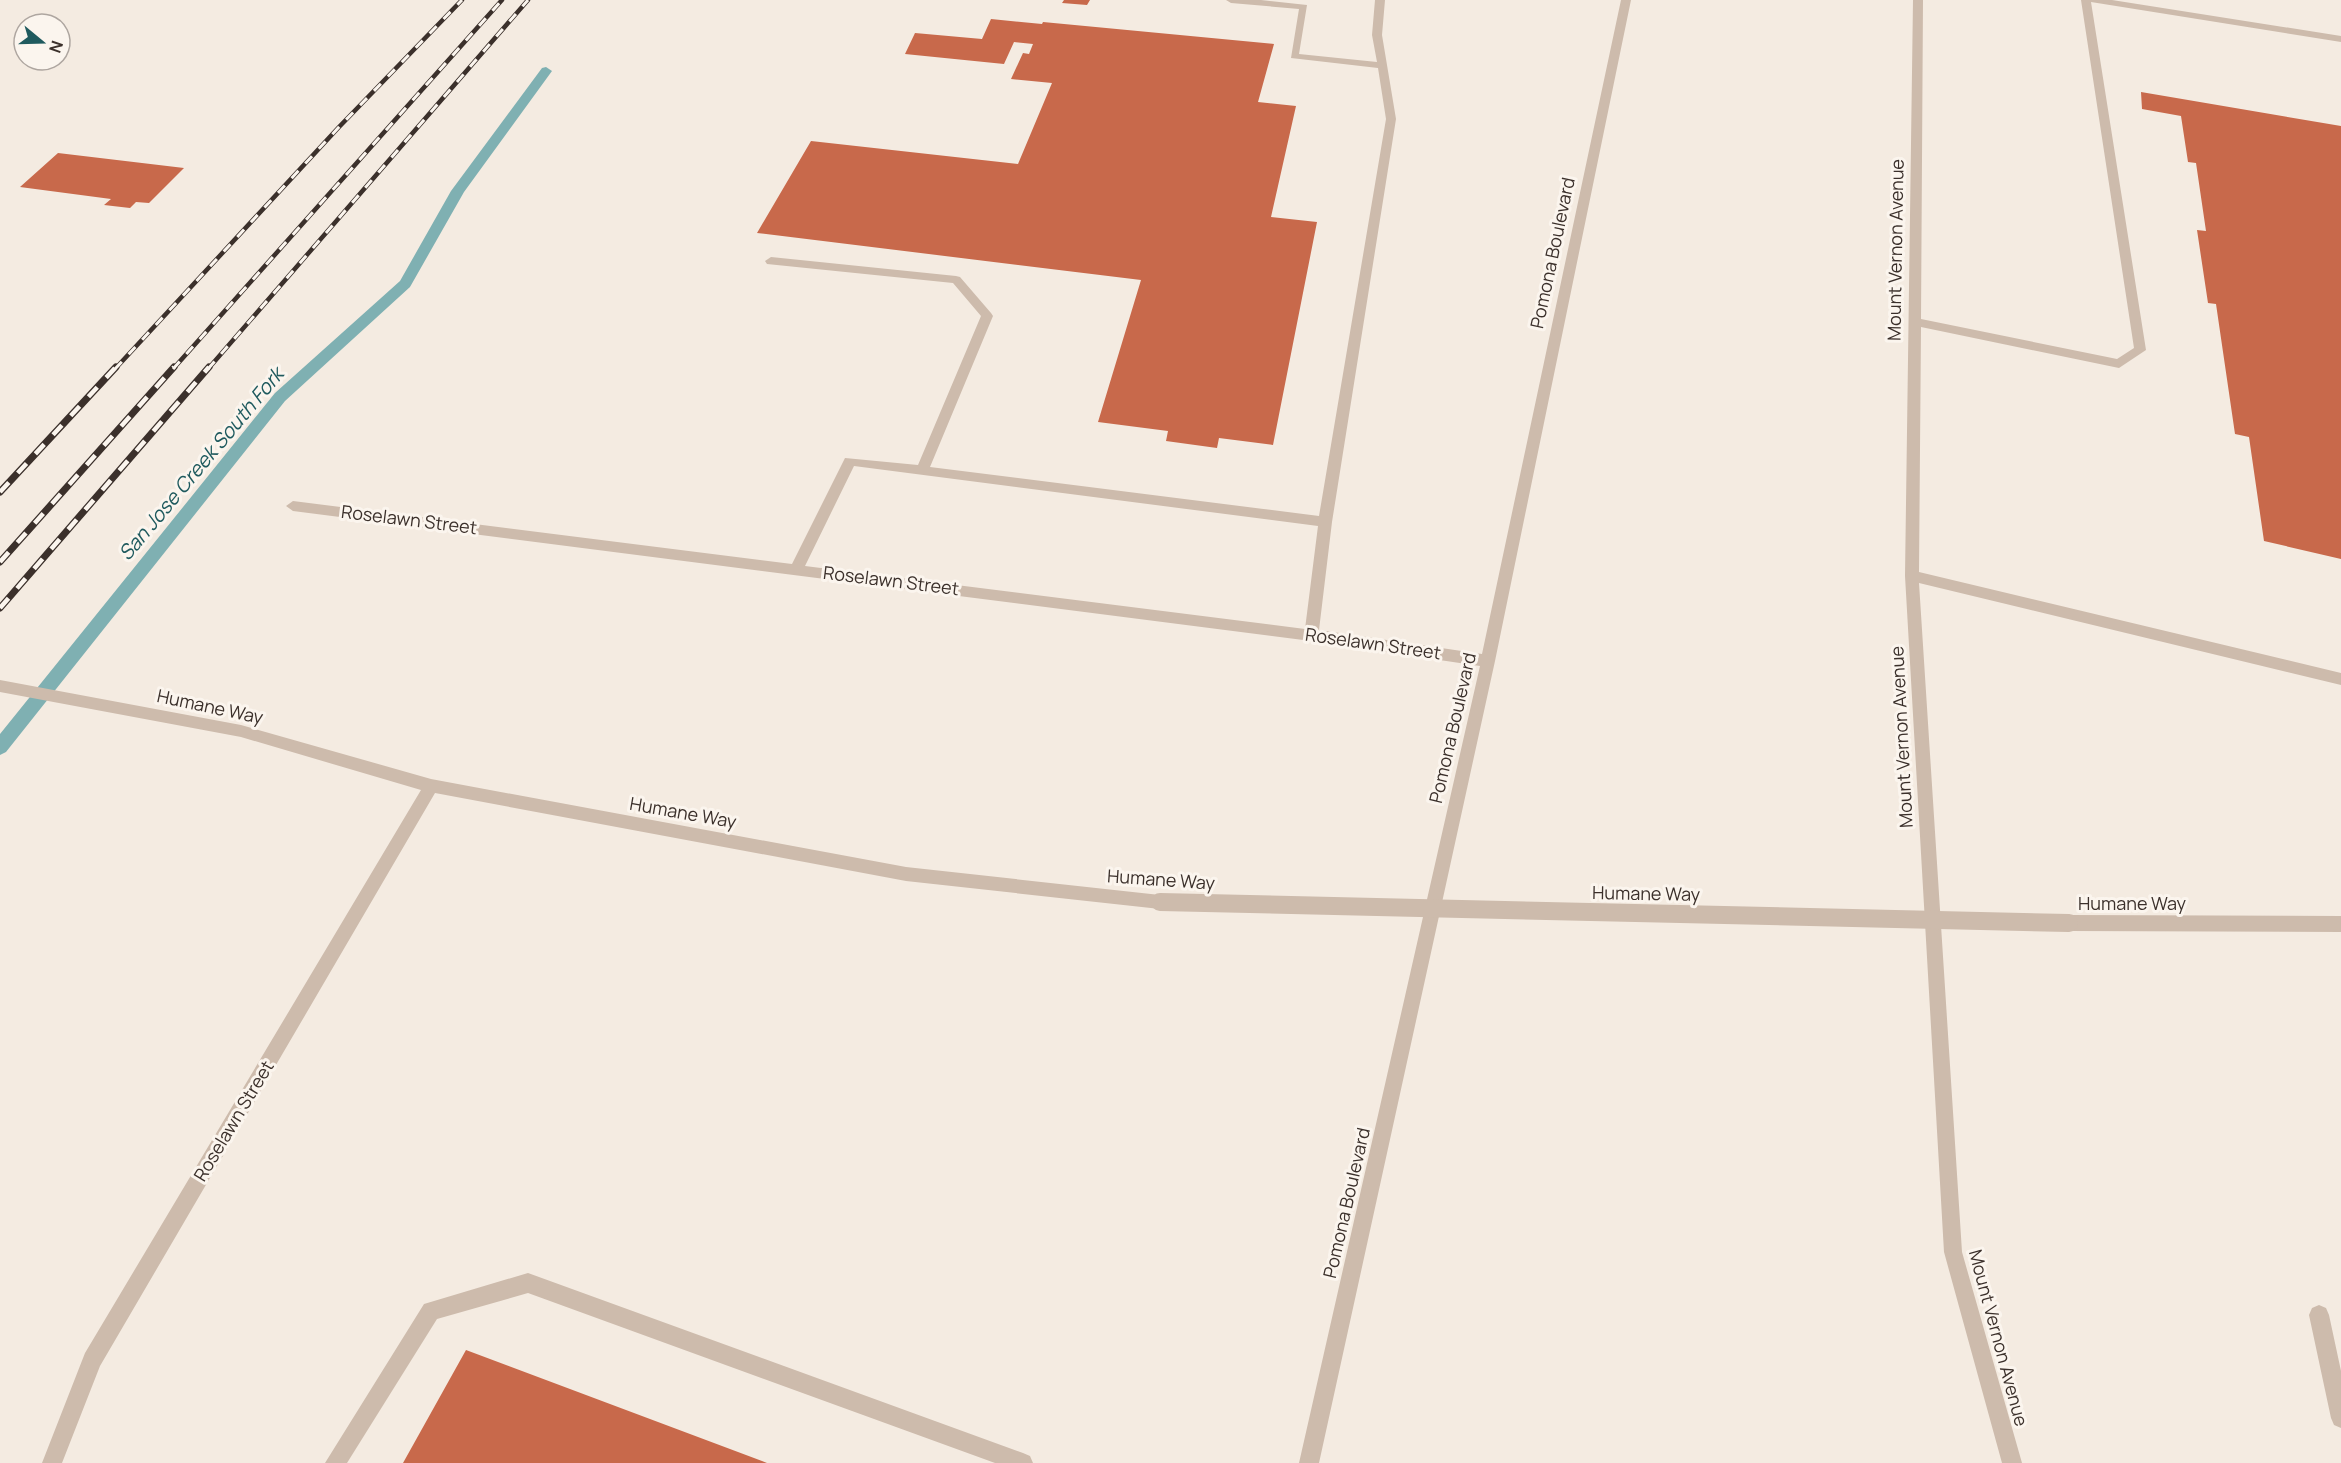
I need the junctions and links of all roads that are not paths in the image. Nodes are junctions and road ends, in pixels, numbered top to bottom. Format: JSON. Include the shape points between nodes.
{"nodes":[{"id":1,"x":1231,"y":0,"type":"edge"},
{"id":2,"x":1380,"y":0,"type":"edge"},
{"id":3,"x":1626,"y":0,"type":"edge"},
{"id":4,"x":1918,"y":0,"type":"edge"},
{"id":5,"x":2086,"y":0,"type":"edge"},
{"id":6,"x":2094,"y":0,"type":"edge"},
{"id":7,"x":2341,"y":39,"type":"edge"},
{"id":8,"x":1383,"y":66,"type":"junction"},
{"id":9,"x":771,"y":261,"type":"dead end"},
{"id":10,"x":1914,"y":322,"type":"junction"},
{"id":11,"x":923,"y":468,"type":"junction"},
{"id":12,"x":293,"y":506,"type":"dead end"},
{"id":13,"x":1325,"y":522,"type":"junction"},
{"id":14,"x":796,"y":569,"type":"junction"},
{"id":15,"x":1912,"y":576,"type":"junction"},
{"id":16,"x":1311,"y":635,"type":"junction"},
{"id":17,"x":1488,"y":661,"type":"junction"},
{"id":18,"x":2341,"y":679,"type":"edge"},
{"id":19,"x":0,"y":686,"type":"edge"},
{"id":20,"x":431,"y":786,"type":"junction"},
{"id":21,"x":2341,"y":924,"type":"edge"},
{"id":22,"x":2319,"y":1315,"type":"dead end"},
{"id":23,"x":2341,"y":1418,"type":"edge"},
{"id":24,"x":52,"y":1463,"type":"edge"},
{"id":25,"x":335,"y":1463,"type":"edge"},
{"id":26,"x":1023,"y":1463,"type":"edge"},
{"id":27,"x":1309,"y":1463,"type":"edge"},
{"id":28,"x":2012,"y":1463,"type":"edge"}],
"edges":[{"from":1,"to":8,"type":"street","via":[[1304,7],[1294,56]]},
{"from":2,"to":8,"type":"street","via":[[1377,35]]},
{"from":3,"to":17,"type":"street","name":"Pomona Boulevard"},
{"from":4,"to":10,"type":"street","name":"Mount Vernon Avenue"},
{"from":5,"to":10,"type":"street","via":[[2140,350],[2119,364]]},
{"from":6,"to":7,"type":"street"},
{"from":8,"to":13,"type":"street","via":[[1391,119]]},
{"from":9,"to":11,"type":"street","via":[[956,280],[987,316]]},
{"from":10,"to":15,"type":"street","name":"Mount Vernon Avenue"},
{"from":11,"to":13,"type":"street"},
{"from":11,"to":14,"type":"street","via":[[850,461]]},
{"from":12,"to":14,"type":"street","name":"Roselawn Street"},
{"from":13,"to":16,"type":"street"},
{"from":14,"to":16,"type":"street","name":"Roselawn Street"},
{"from":15,"to":18,"type":"street"},
{"from":15,"to":28,"type":"street","name":"Mount Vernon Avenue","via":[[1953,1252]]},
{"from":16,"to":17,"type":"street","name":"Roselawn Street"},
{"from":17,"to":27,"type":"street","name":"Pomona Boulevard"},
{"from":19,"to":20,"type":"street","name":"Humane Way","via":[[241,731]]},
{"from":20,"to":21,"type":"street","name":"Humane Way","bridge":true,"via":[[906,874],[1160,902],[2069,923]]},
{"from":20,"to":24,"type":"street","name":"Roselawn Street","via":[[92,1360]]},
{"from":22,"to":23,"type":"street"},
{"from":25,"to":26,"type":"street","via":[[431,1311],[528,1283]]}]}
